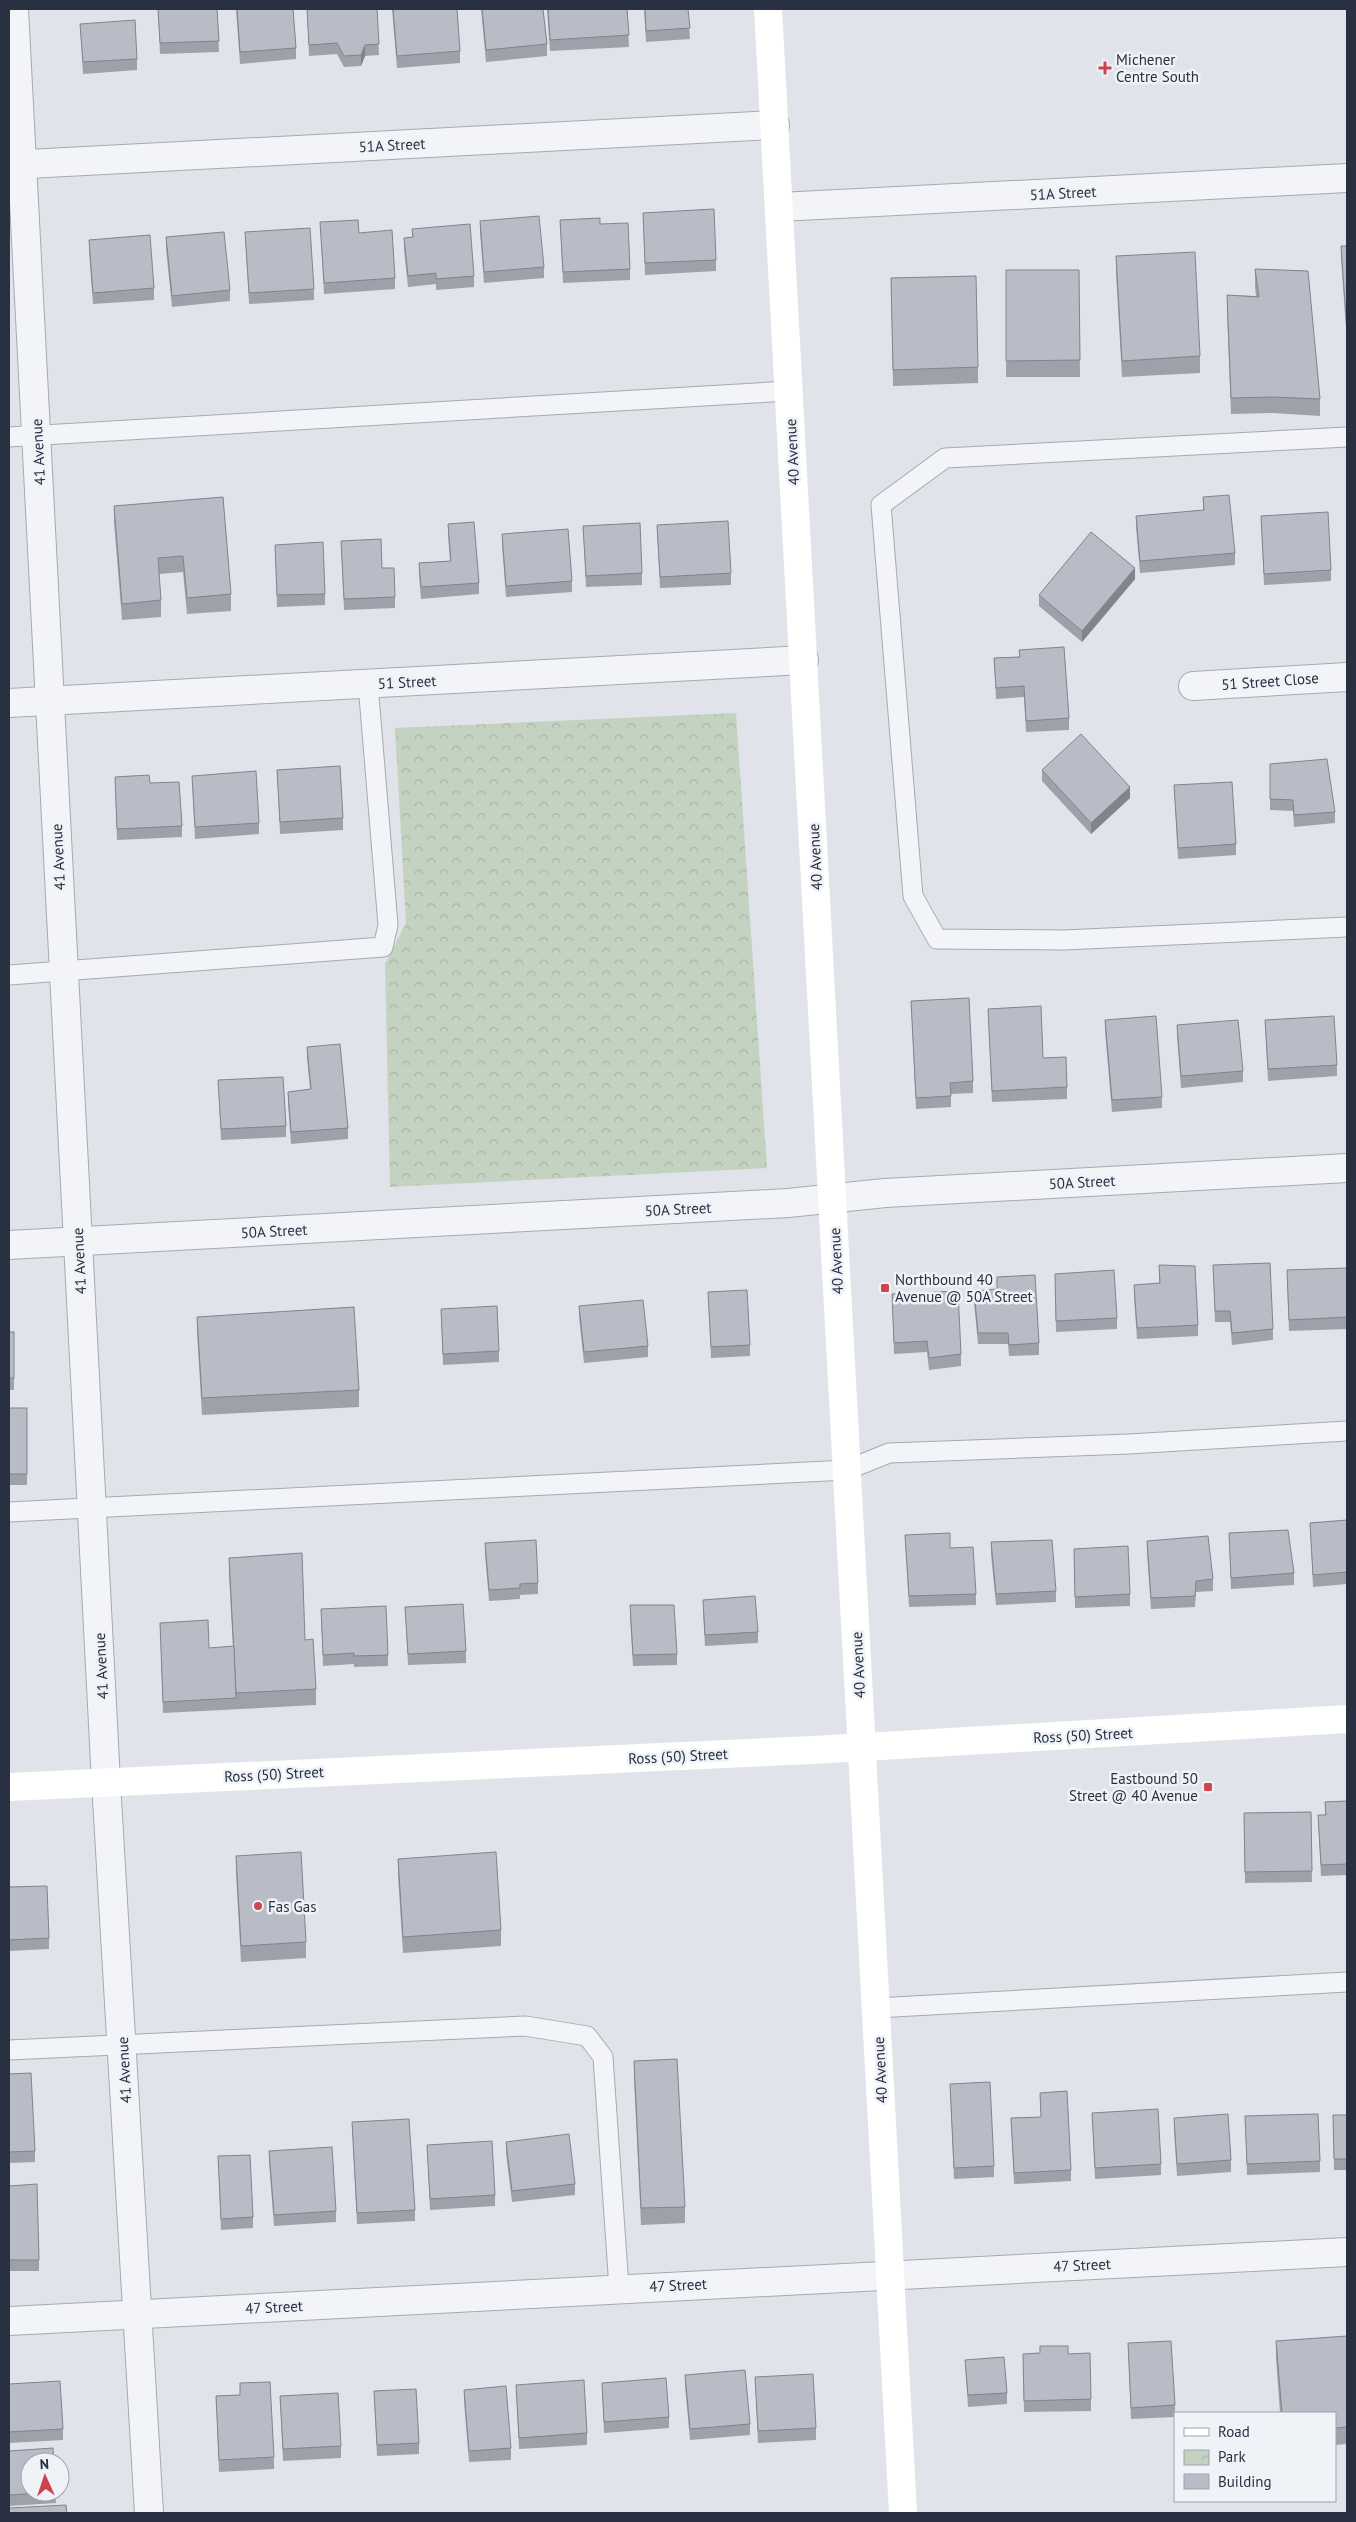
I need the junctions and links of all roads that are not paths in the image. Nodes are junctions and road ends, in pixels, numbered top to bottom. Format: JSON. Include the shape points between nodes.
{"nodes":[{"id":1,"x":14,"y":9,"type":"edge"},
{"id":2,"x":768,"y":9,"type":"edge"},
{"id":3,"x":775,"y":125,"type":"junction"},
{"id":4,"x":16,"y":165,"type":"edge"},
{"id":5,"x":1347,"y":178,"type":"edge"},
{"id":6,"x":780,"y":207,"type":"junction"},
{"id":7,"x":788,"y":391,"type":"junction"},
{"id":8,"x":37,"y":436,"type":"junction"},
{"id":9,"x":9,"y":437,"type":"edge"},
{"id":10,"x":1347,"y":437,"type":"edge"},
{"id":11,"x":804,"y":660,"type":"junction"},
{"id":12,"x":1347,"y":676,"type":"edge"},
{"id":13,"x":368,"y":684,"type":"junction"},
{"id":14,"x":1193,"y":686,"type":"dead end"},
{"id":15,"x":50,"y":701,"type":"junction"},
{"id":16,"x":9,"y":703,"type":"edge"},
{"id":17,"x":1347,"y":926,"type":"edge"},
{"id":18,"x":64,"y":971,"type":"junction"},
{"id":19,"x":9,"y":975,"type":"edge"},
{"id":20,"x":1347,"y":1168,"type":"edge"},
{"id":21,"x":832,"y":1198,"type":"junction"},
{"id":22,"x":78,"y":1241,"type":"junction"},
{"id":23,"x":9,"y":1245,"type":"edge"},
{"id":24,"x":1347,"y":1431,"type":"edge"},
{"id":25,"x":847,"y":1470,"type":"junction"},
{"id":26,"x":94,"y":1507,"type":"junction"},
{"id":27,"x":9,"y":1512,"type":"edge"},
{"id":28,"x":1347,"y":1719,"type":"edge"},
{"id":29,"x":862,"y":1748,"type":"junction"},
{"id":30,"x":106,"y":1782,"type":"junction"},
{"id":31,"x":9,"y":1787,"type":"edge"},
{"id":32,"x":1347,"y":1982,"type":"edge"},
{"id":33,"x":876,"y":2008,"type":"junction"},
{"id":34,"x":122,"y":2044,"type":"junction"},
{"id":35,"x":9,"y":2050,"type":"edge"},
{"id":36,"x":1347,"y":2252,"type":"edge"},
{"id":37,"x":890,"y":2275,"type":"junction"},
{"id":38,"x":619,"y":2288,"type":"junction"},
{"id":39,"x":139,"y":2314,"type":"junction"},
{"id":40,"x":9,"y":2321,"type":"edge"},
{"id":41,"x":149,"y":2513,"type":"edge"},
{"id":42,"x":904,"y":2513,"type":"edge"}],
"edges":[{"from":1,"to":4,"type":"street","name":"41 Avenue"},
{"from":2,"to":3,"type":"main road","name":"40 Avenue"},
{"from":3,"to":4,"type":"street","name":"51A Street"},
{"from":3,"to":6,"type":"main road","name":"40 Avenue"},
{"from":4,"to":8,"type":"street","name":"41 Avenue"},
{"from":5,"to":6,"type":"street","name":"51A Street"},
{"from":6,"to":7,"type":"main road","name":"40 Avenue"},
{"from":7,"to":8,"type":"lane"},
{"from":7,"to":11,"type":"main road","name":"40 Avenue"},
{"from":8,"to":9,"type":"lane"},
{"from":8,"to":15,"type":"street","name":"41 Avenue"},
{"from":10,"to":17,"type":"lane","via":[[945,458],[881,506],[912,896],[937,939],[1064,940]]},
{"from":11,"to":13,"type":"street","name":"51 Street"},
{"from":11,"to":21,"type":"main road","name":"40 Avenue"},
{"from":12,"to":14,"type":"street","name":"51 Street Close"},
{"from":13,"to":15,"type":"street","name":"51 Street"},
{"from":13,"to":18,"type":"lane","via":[[388,925],[383,947]]},
{"from":15,"to":16,"type":"street","name":"51 Street"},
{"from":15,"to":18,"type":"street","name":"41 Avenue"},
{"from":18,"to":19,"type":"lane"},
{"from":18,"to":22,"type":"street","name":"41 Avenue"},
{"from":20,"to":21,"type":"street","name":"50A Street","via":[[885,1192]]},
{"from":21,"to":22,"type":"street","name":"50A Street","via":[[788,1204]]},
{"from":21,"to":25,"type":"main road","name":"40 Avenue"},
{"from":22,"to":23,"type":"street","name":"50A Street"},
{"from":22,"to":26,"type":"street","name":"41 Avenue"},
{"from":24,"to":25,"type":"lane","via":[[1129,1444],[889,1453]]},
{"from":25,"to":26,"type":"lane"},
{"from":25,"to":29,"type":"main road","name":"40 Avenue"},
{"from":26,"to":27,"type":"lane"},
{"from":26,"to":30,"type":"street","name":"41 Avenue"},
{"from":28,"to":29,"type":"main road","name":"Ross (50) Street"},
{"from":29,"to":30,"type":"main road","name":"Ross (50) Street"},
{"from":29,"to":33,"type":"main road","name":"40 Avenue"},
{"from":30,"to":31,"type":"main road","name":"Ross (50) Street"},
{"from":30,"to":34,"type":"street","name":"41 Avenue"},
{"from":32,"to":33,"type":"lane"},
{"from":33,"to":37,"type":"main road","name":"40 Avenue"},
{"from":34,"to":35,"type":"lane"},
{"from":34,"to":38,"type":"lane","via":[[525,2026],[587,2036],[603,2056]]},
{"from":34,"to":39,"type":"street","name":"41 Avenue"},
{"from":36,"to":37,"type":"street","name":"47 Street"},
{"from":37,"to":38,"type":"street","name":"47 Street"},
{"from":37,"to":42,"type":"main road","name":"40 Avenue"},
{"from":38,"to":39,"type":"street","name":"47 Street"},
{"from":39,"to":40,"type":"street","name":"47 Street"},
{"from":39,"to":41,"type":"street","name":"41 Avenue"}]}
